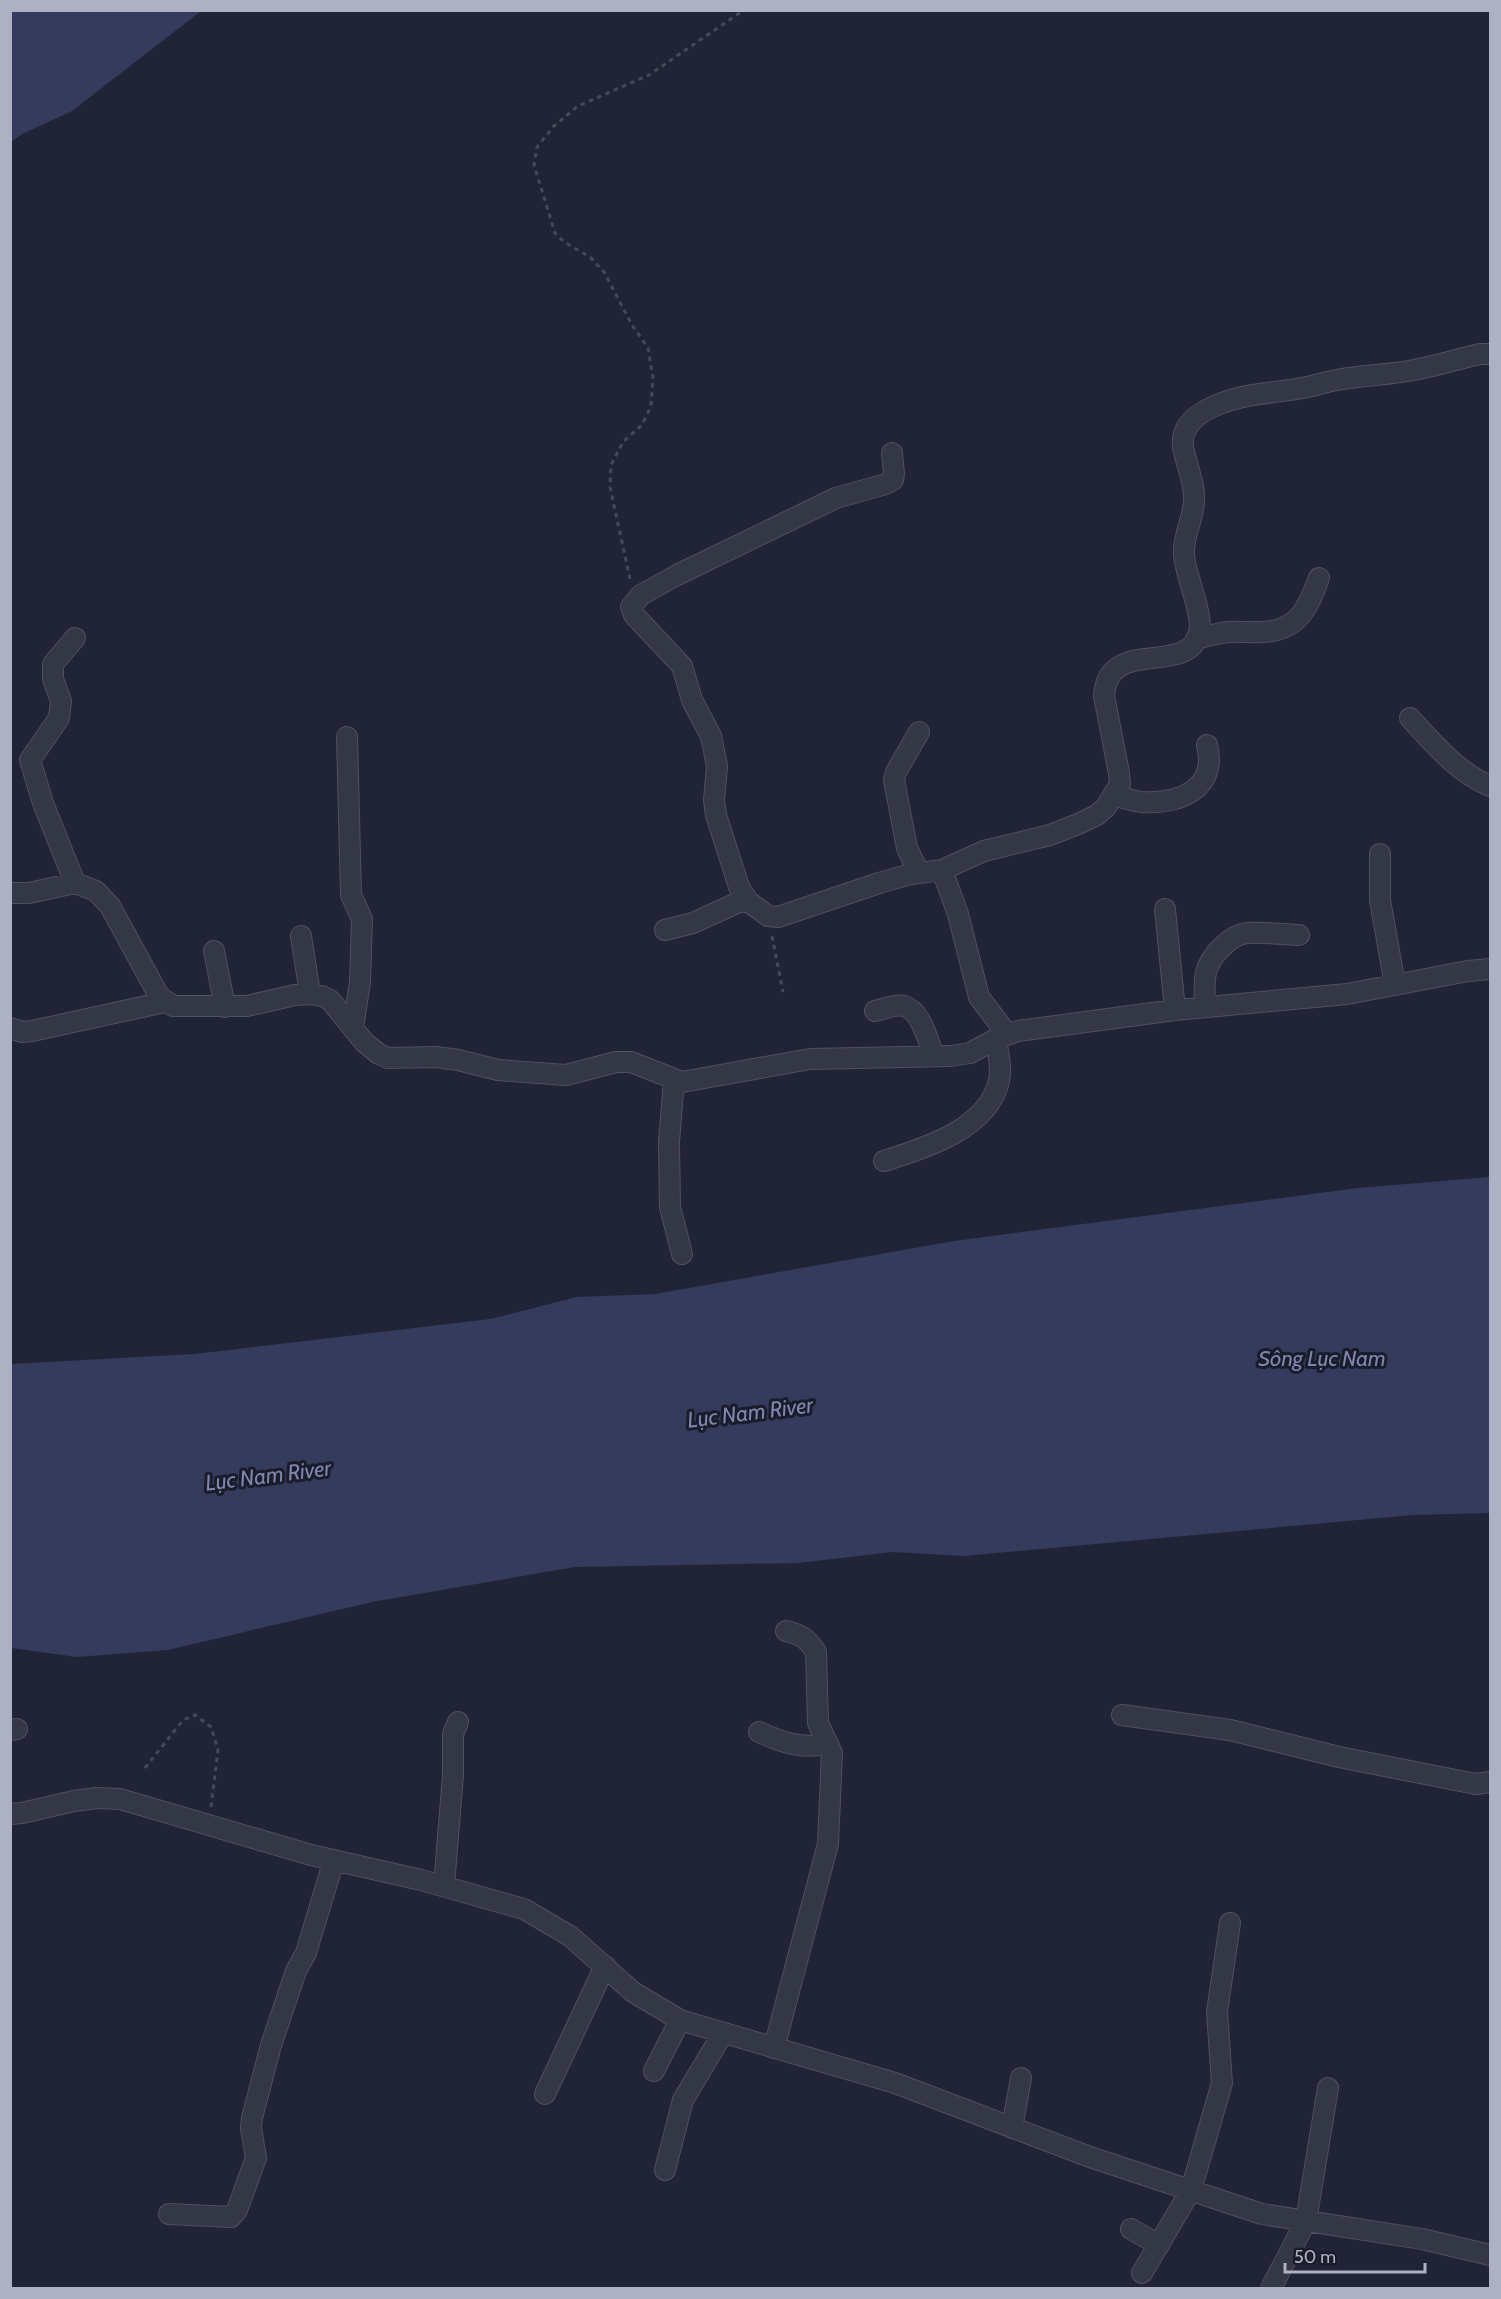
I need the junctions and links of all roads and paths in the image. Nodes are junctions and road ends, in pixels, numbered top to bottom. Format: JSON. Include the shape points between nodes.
{"nodes":[{"id":1,"x":744,"y":10,"type":"edge"},
{"id":2,"x":1491,"y":354,"type":"edge"},
{"id":3,"x":892,"y":453,"type":"dead end"},
{"id":4,"x":1319,"y":578,"type":"dead end"},
{"id":5,"x":634,"y":602,"type":"junction"},
{"id":6,"x":75,"y":638,"type":"dead end"},
{"id":7,"x":1196,"y":639,"type":"junction"},
{"id":8,"x":1410,"y":718,"type":"dead end"},
{"id":9,"x":919,"y":732,"type":"dead end"},
{"id":10,"x":347,"y":737,"type":"dead end"},
{"id":11,"x":1208,"y":745,"type":"dead end"},
{"id":12,"x":1491,"y":786,"type":"edge"},
{"id":13,"x":1114,"y":795,"type":"junction"},
{"id":14,"x":1380,"y":854,"type":"dead end"},
{"id":15,"x":942,"y":870,"type":"junction"},
{"id":16,"x":919,"y":873,"type":"junction"},
{"id":17,"x":75,"y":882,"type":"junction"},
{"id":18,"x":10,"y":892,"type":"edge"},
{"id":19,"x":749,"y":902,"type":"junction"},
{"id":20,"x":1165,"y":909,"type":"dead end"},
{"id":21,"x":768,"y":916,"type":"junction"},
{"id":22,"x":664,"y":930,"type":"dead end"},
{"id":23,"x":1299,"y":935,"type":"dead end"},
{"id":24,"x":301,"y":936,"type":"dead end"},
{"id":25,"x":214,"y":951,"type":"dead end"},
{"id":26,"x":1491,"y":969,"type":"edge"},
{"id":27,"x":1395,"y":985,"type":"junction"},
{"id":28,"x":783,"y":992,"type":"dead end"},
{"id":29,"x":310,"y":994,"type":"junction"},
{"id":30,"x":165,"y":1002,"type":"junction"},
{"id":31,"x":225,"y":1007,"type":"junction"},
{"id":32,"x":1205,"y":1007,"type":"junction"},
{"id":33,"x":1175,"y":1010,"type":"junction"},
{"id":34,"x":875,"y":1011,"type":"dead end"},
{"id":35,"x":10,"y":1028,"type":"edge"},
{"id":36,"x":353,"y":1028,"type":"junction"},
{"id":37,"x":1001,"y":1037,"type":"junction"},
{"id":38,"x":934,"y":1056,"type":"junction"},
{"id":39,"x":674,"y":1079,"type":"junction"},
{"id":40,"x":884,"y":1161,"type":"dead end"},
{"id":41,"x":682,"y":1254,"type":"dead end"},
{"id":42,"x":786,"y":1631,"type":"dead end"},
{"id":43,"x":1122,"y":1715,"type":"dead end"},
{"id":44,"x":458,"y":1722,"type":"dead end"},
{"id":45,"x":759,"y":1732,"type":"dead end"},
{"id":46,"x":828,"y":1744,"type":"junction"},
{"id":47,"x":145,"y":1768,"type":"dead end"},
{"id":48,"x":1491,"y":1782,"type":"edge"},
{"id":49,"x":10,"y":1814,"type":"edge"},
{"id":50,"x":210,"y":1824,"type":"junction"},
{"id":51,"x":334,"y":1860,"type":"junction"},
{"id":52,"x":444,"y":1886,"type":"junction"},
{"id":53,"x":1230,"y":1923,"type":"dead end"},
{"id":54,"x":605,"y":1966,"type":"junction"},
{"id":55,"x":680,"y":2020,"type":"junction"},
{"id":56,"x":723,"y":2033,"type":"junction"},
{"id":57,"x":774,"y":2048,"type":"junction"},
{"id":58,"x":654,"y":2071,"type":"dead end"},
{"id":59,"x":1022,"y":2078,"type":"dead end"},
{"id":60,"x":1329,"y":2088,"type":"dead end"},
{"id":61,"x":545,"y":2094,"type":"dead end"},
{"id":62,"x":1012,"y":2128,"type":"junction"},
{"id":63,"x":665,"y":2170,"type":"dead end"},
{"id":64,"x":1191,"y":2190,"type":"junction"},
{"id":65,"x":169,"y":2214,"type":"dead end"},
{"id":66,"x":1306,"y":2221,"type":"junction"},
{"id":67,"x":1131,"y":2229,"type":"dead end"},
{"id":68,"x":1159,"y":2245,"type":"junction"},
{"id":69,"x":1491,"y":2255,"type":"edge"},
{"id":70,"x":1142,"y":2273,"type":"dead end"},
{"id":71,"x":1271,"y":2289,"type":"edge"}],
"edges":[{"from":1,"to":5,"type":"path","via":[[649,75],[578,106],[537,147],[534,165],[555,233],[590,257],[604,272],[648,348],[653,378],[651,406],[642,425],[624,442],[610,465],[610,487]]},
{"from":2,"to":7,"type":"street","via":[[1242,397],[1209,409],[1190,423],[1183,444],[1195,496],[1184,553],[1200,631]]},
{"from":3,"to":5,"type":"street","via":[[893,480],[836,498],[677,575]]},
{"from":4,"to":7,"type":"street","via":[[1300,616],[1285,629],[1227,632]]},
{"from":5,"to":19,"type":"street","via":[[634,615],[682,666],[692,700],[711,736],[717,766],[717,815],[739,887]]},
{"from":6,"to":17,"type":"street","via":[[54,664],[53,679],[61,700],[59,718],[30,760]]},
{"from":7,"to":13,"type":"street","via":[[1184,653],[1131,661],[1118,667],[1105,685],[1120,784]]},
{"from":8,"to":12,"type":"street","via":[[1451,762]]},
{"from":9,"to":16,"type":"street","via":[[894,780],[907,848]]},
{"from":10,"to":36,"type":"street","via":[[351,895],[362,919],[360,982]]},
{"from":11,"to":13,"type":"street","via":[[1209,773],[1191,792],[1158,802]]},
{"from":13,"to":15,"type":"street","via":[[1097,815],[1078,824],[984,851]]},
{"from":14,"to":27,"type":"street","via":[[1380,900]]},
{"from":15,"to":16,"type":"street"},
{"from":15,"to":37,"type":"street","via":[[958,914],[979,997]]},
{"from":16,"to":21,"type":"street","via":[[778,917]]},
{"from":17,"to":18,"type":"street","via":[[29,893]]},
{"from":17,"to":30,"type":"street","via":[[96,891],[110,906]]},
{"from":19,"to":21,"type":"street"},
{"from":19,"to":22,"type":"street","via":[[739,902],[693,923]]},
{"from":20,"to":33,"type":"street"},
{"from":21,"to":28,"type":"path"},
{"from":23,"to":32,"type":"street","via":[[1248,933],[1226,943],[1207,966]]},
{"from":24,"to":29,"type":"street"},
{"from":25,"to":31,"type":"street"},
{"from":26,"to":27,"type":"street"},
{"from":27,"to":32,"type":"street","via":[[1347,994]]},
{"from":29,"to":31,"type":"street"},
{"from":29,"to":36,"type":"street","via":[[330,1000]]},
{"from":30,"to":31,"type":"street","via":[[173,1006]]},
{"from":30,"to":35,"type":"street","via":[[32,1032]]},
{"from":32,"to":33,"type":"street"},
{"from":33,"to":37,"type":"street","via":[[1051,1026]]},
{"from":34,"to":38,"type":"street","via":[[903,1006],[913,1011]]},
{"from":36,"to":39,"type":"street","via":[[365,1043],[388,1058],[458,1060],[498,1070],[566,1075],[631,1062]]},
{"from":37,"to":38,"type":"street","via":[[970,1053]]},
{"from":37,"to":40,"type":"street","via":[[995,1094],[973,1121],[916,1151]]},
{"from":38,"to":39,"type":"street","via":[[810,1059],[700,1080]]},
{"from":39,"to":41,"type":"street","via":[[669,1142],[670,1207]]},
{"from":42,"to":46,"type":"street","via":[[800,1634],[816,1652],[818,1723]]},
{"from":43,"to":48,"type":"street","via":[[1230,1730],[1476,1784]]},
{"from":44,"to":52,"type":"street","via":[[453,1734]]},
{"from":45,"to":46,"type":"street","via":[[781,1742],[808,1747]]},
{"from":46,"to":57,"type":"street","via":[[832,1765],[828,1844]]},
{"from":47,"to":50,"type":"path","via":[[183,1720],[195,1715],[211,1727],[218,1750]]},
{"from":49,"to":50,"type":"street","via":[[98,1798],[120,1799]]},
{"from":50,"to":51,"type":"street"},
{"from":51,"to":52,"type":"street"},
{"from":51,"to":65,"type":"street","via":[[272,2045],[252,2118],[256,2158],[237,2210],[231,2217]]},
{"from":52,"to":54,"type":"street","via":[[524,1909],[570,1936]]},
{"from":53,"to":64,"type":"street","via":[[1217,2012],[1222,2083]]},
{"from":54,"to":55,"type":"street","via":[[633,1992]]},
{"from":54,"to":61,"type":"street"},
{"from":55,"to":56,"type":"street"},
{"from":55,"to":58,"type":"street"},
{"from":56,"to":57,"type":"street"},
{"from":56,"to":63,"type":"street","via":[[683,2100]]},
{"from":57,"to":62,"type":"street","via":[[895,2083]]},
{"from":59,"to":62,"type":"street"},
{"from":60,"to":66,"type":"street"},
{"from":62,"to":64,"type":"street"},
{"from":64,"to":66,"type":"street","via":[[1262,2214]]},
{"from":64,"to":68,"type":"street"},
{"from":66,"to":69,"type":"street","via":[[1422,2239]]},
{"from":66,"to":71,"type":"street"},
{"from":67,"to":68,"type":"street"},
{"from":68,"to":70,"type":"street"}]}
